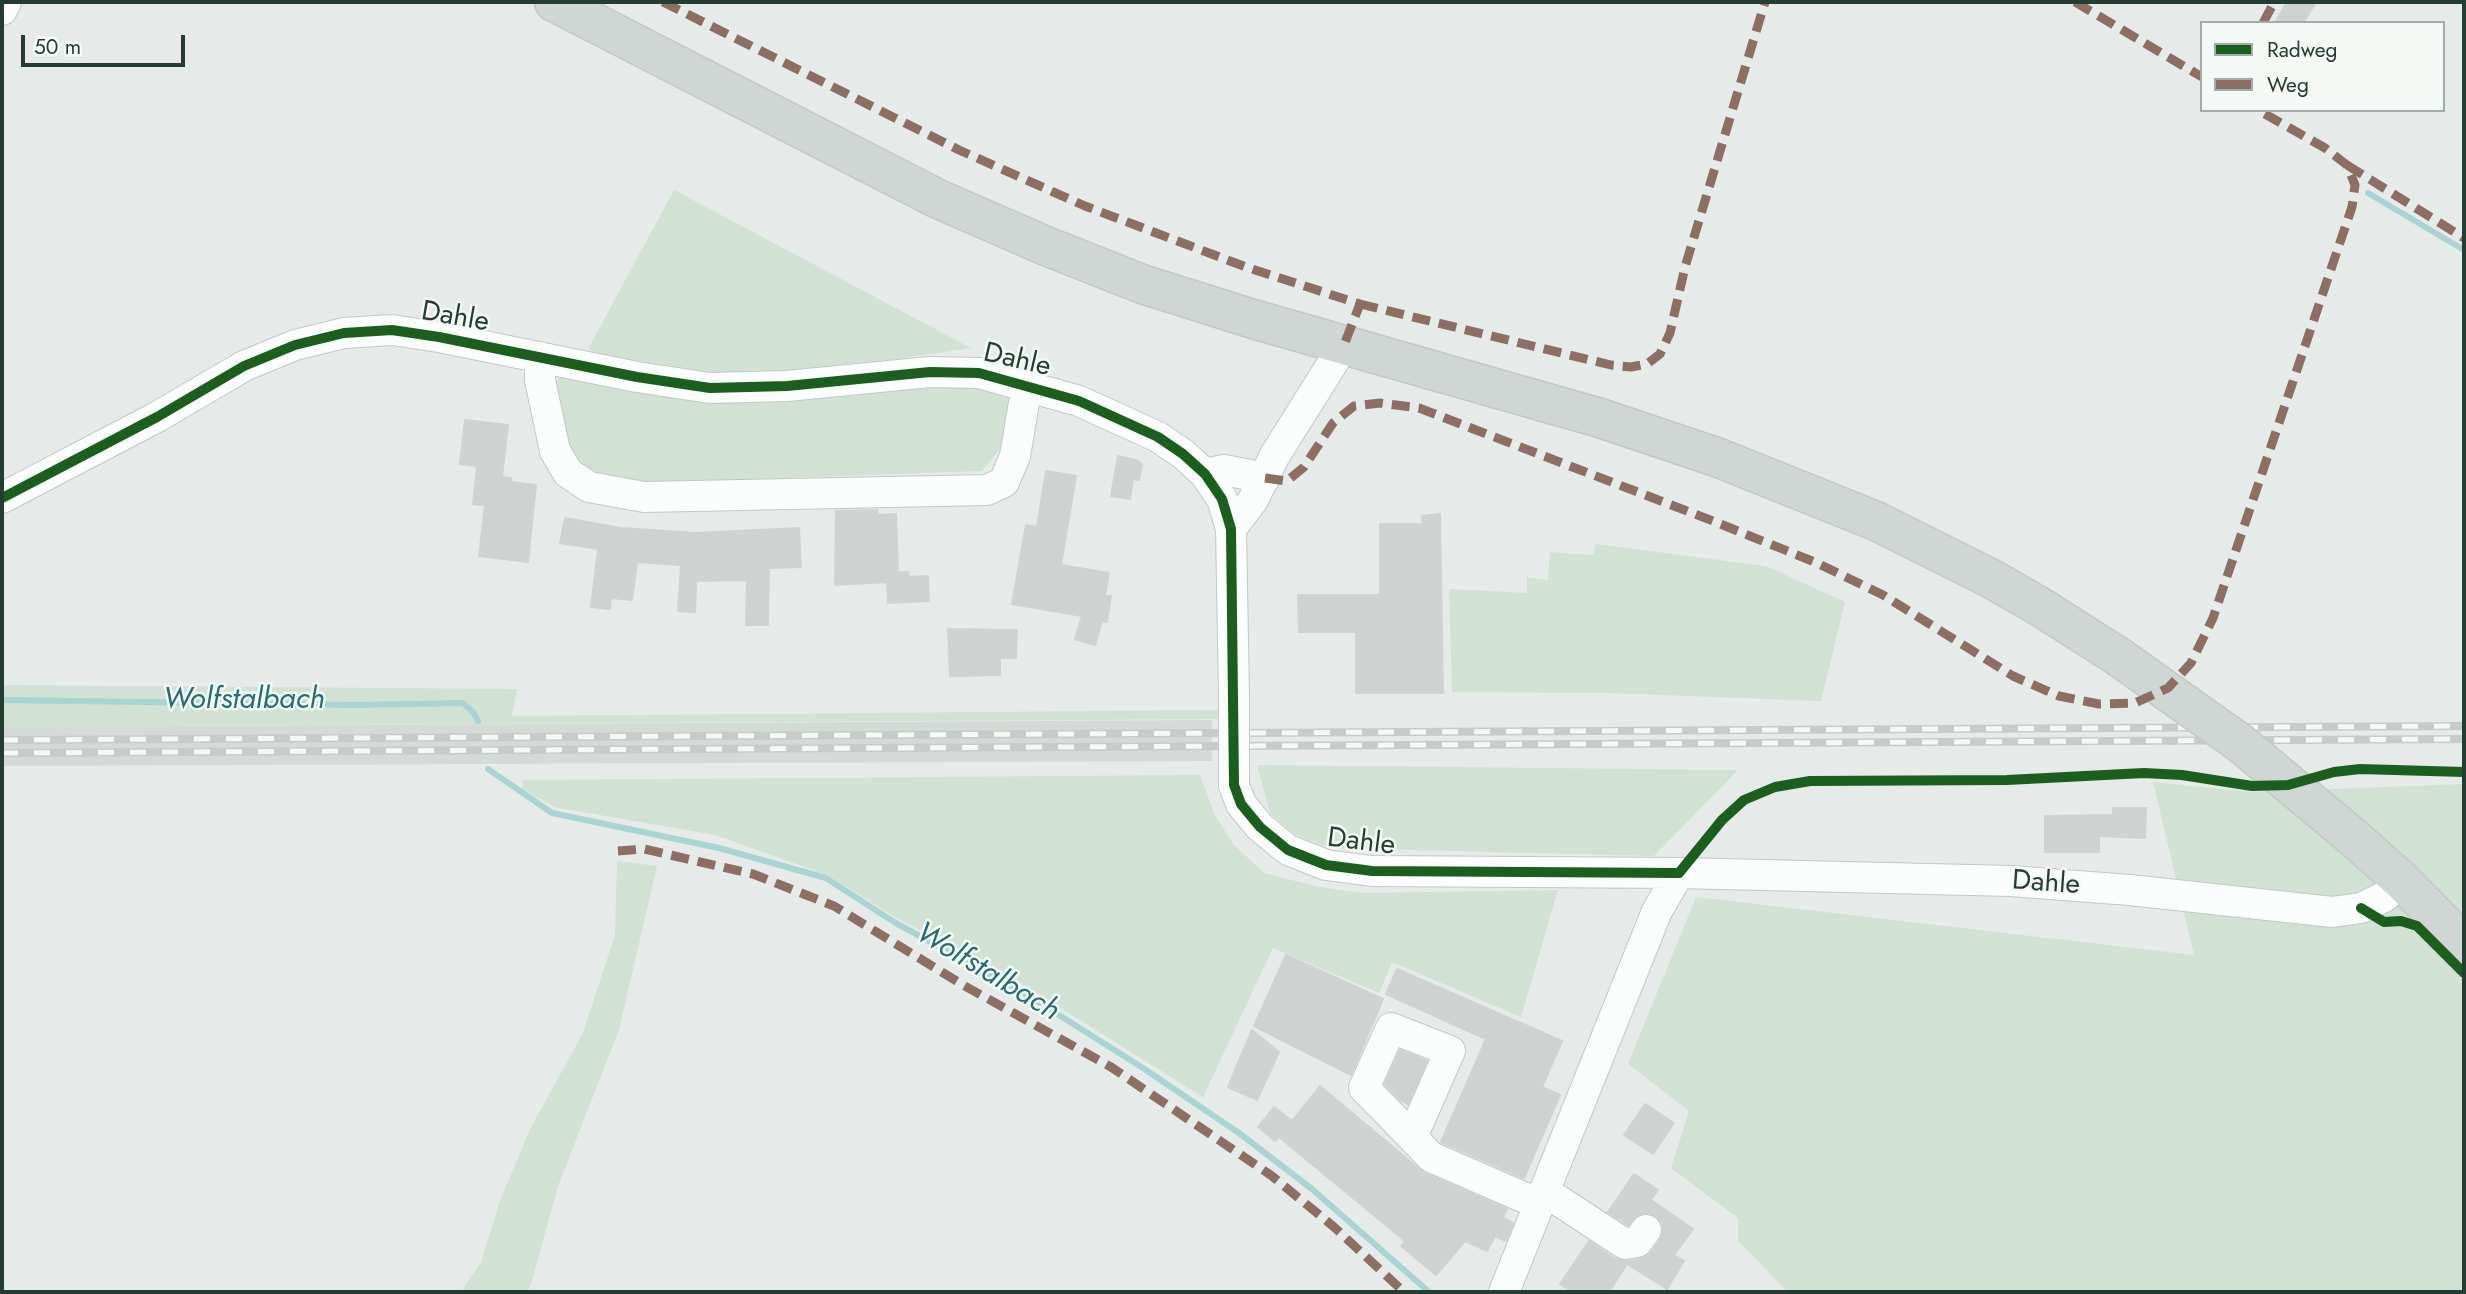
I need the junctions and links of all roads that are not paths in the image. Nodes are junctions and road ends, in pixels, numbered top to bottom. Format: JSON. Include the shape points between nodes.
{"nodes":[{"id":1,"x":6,"y":2,"type":"edge"},
{"id":2,"x":554,"y":2,"type":"edge"},
{"id":3,"x":2,"y":10,"type":"edge"},
{"id":4,"x":1344,"y":345,"type":"junction"},
{"id":5,"x":540,"y":357,"type":"junction"},
{"id":6,"x":1027,"y":385,"type":"junction"},
{"id":7,"x":1206,"y":474,"type":"junction"},
{"id":8,"x":1265,"y":478,"type":"junction"},
{"id":9,"x":2,"y":498,"type":"edge"},
{"id":10,"x":1231,"y":529,"type":"junction"},
{"id":11,"x":1679,"y":873,"type":"junction"},
{"id":12,"x":2402,"y":881,"type":"junction"},
{"id":13,"x":2464,"y":944,"type":"edge"},
{"id":14,"x":1412,"y":1137,"type":"dead end"},
{"id":15,"x":1542,"y":1198,"type":"junction"},
{"id":16,"x":1646,"y":1230,"type":"dead end"},
{"id":17,"x":1504,"y":1292,"type":"edge"}],
"edges":[{"from":1,"to":3,"type":"street"},
{"from":2,"to":4,"type":"main road","via":[[938,199],[1046,246],[1142,284]]},
{"from":4,"to":8,"type":"street"},
{"from":4,"to":12,"type":"main road","bridge":true,"via":[[1600,418],[1743,467],[1876,521],[1979,572],[2119,657],[2240,743]]},
{"from":5,"to":6,"type":"street","name":"Dahle","via":[[710,388],[787,386],[930,372],[979,373]]},
{"from":5,"to":6,"type":"street","name":"Dahle","via":[[540,380],[555,452],[568,473],[589,487],[644,497],[987,490],[1004,482],[1015,456]]},
{"from":5,"to":9,"type":"street","name":"Dahle","via":[[392,330],[344,332],[244,366]]},
{"from":6,"to":7,"type":"street","name":"Dahle","via":[[1079,401],[1158,437]]},
{"from":7,"to":8,"type":"street","via":[[1224,470]]},
{"from":7,"to":10,"type":"street","name":"Dahle","via":[[1222,499]]},
{"from":8,"to":10,"type":"street"},
{"from":10,"to":11,"type":"street","name":"Dahle","bridge":true,"via":[[1234,785],[1241,804],[1260,827],[1288,850],[1326,865],[1371,871]]},
{"from":11,"to":12,"type":"street","name":"Dahle","via":[[2011,881],[2332,912],[2361,908],[2384,898]]},
{"from":11,"to":15,"type":"street","via":[[1657,911]]},
{"from":12,"to":13,"type":"main road"},
{"from":14,"to":15,"type":"street","via":[[1431,1157]]},
{"from":15,"to":16,"type":"street","via":[[1625,1244],[1637,1242]]},
{"from":15,"to":17,"type":"street"}]}
